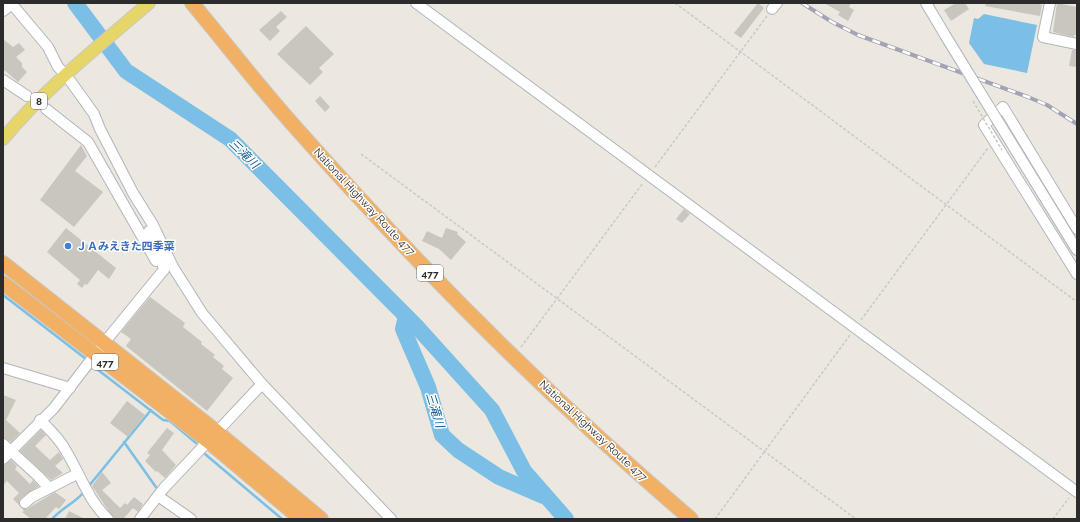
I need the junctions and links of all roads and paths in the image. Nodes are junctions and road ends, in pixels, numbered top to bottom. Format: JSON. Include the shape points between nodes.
{"nodes":[{"id":1,"x":12,"y":3,"type":"edge"},
{"id":2,"x":149,"y":3,"type":"edge"},
{"id":3,"x":192,"y":3,"type":"edge"},
{"id":4,"x":416,"y":3,"type":"edge"},
{"id":5,"x":675,"y":3,"type":"edge"},
{"id":6,"x":926,"y":3,"type":"edge"},
{"id":7,"x":1050,"y":3,"type":"edge"},
{"id":8,"x":775,"y":6,"type":"edge"},
{"id":9,"x":3,"y":11,"type":"edge"},
{"id":10,"x":1077,"y":44,"type":"edge"},
{"id":11,"x":740,"y":52,"type":"junction"},
{"id":12,"x":66,"y":75,"type":"junction"},
{"id":13,"x":3,"y":80,"type":"edge"},
{"id":14,"x":27,"y":96,"type":"dead end"},
{"id":15,"x":973,"y":101,"type":"dead end"},
{"id":16,"x":46,"y":109,"type":"dead end"},
{"id":17,"x":3,"y":139,"type":"edge"},
{"id":18,"x":993,"y":140,"type":"junction"},
{"id":19,"x":1002,"y":150,"type":"dead end"},
{"id":20,"x":361,"y":154,"type":"dead end"},
{"id":21,"x":649,"y":175,"type":"junction"},
{"id":22,"x":947,"y":204,"type":"junction"},
{"id":23,"x":141,"y":209,"type":"junction"},
{"id":24,"x":1077,"y":230,"type":"edge"},
{"id":25,"x":1077,"y":250,"type":"edge"},
{"id":26,"x":3,"y":263,"type":"edge"},
{"id":27,"x":162,"y":272,"type":"junction"},
{"id":28,"x":1077,"y":274,"type":"edge"},
{"id":29,"x":3,"y":284,"type":"edge"},
{"id":30,"x":557,"y":300,"type":"junction"},
{"id":31,"x":1077,"y":302,"type":"edge"},
{"id":32,"x":856,"y":327,"type":"junction"},
{"id":33,"x":104,"y":343,"type":"junction"},
{"id":34,"x":95,"y":354,"type":"junction"},
{"id":35,"x":514,"y":357,"type":"junction"},
{"id":36,"x":3,"y":368,"type":"edge"},
{"id":37,"x":262,"y":384,"type":"junction"},
{"id":38,"x":70,"y":388,"type":"junction"},
{"id":39,"x":40,"y":420,"type":"junction"},
{"id":40,"x":212,"y":436,"type":"junction"},
{"id":41,"x":7,"y":447,"type":"edge"},
{"id":42,"x":764,"y":452,"type":"junction"},
{"id":43,"x":3,"y":459,"type":"edge"},
{"id":44,"x":77,"y":474,"type":"junction"},
{"id":45,"x":49,"y":488,"type":"junction"},
{"id":46,"x":1076,"y":491,"type":"edge"},
{"id":47,"x":158,"y":496,"type":"junction"},
{"id":48,"x":25,"y":503,"type":"dead end"},
{"id":49,"x":108,"y":519,"type":"edge"},
{"id":50,"x":140,"y":519,"type":"edge"},
{"id":51,"x":191,"y":519,"type":"edge"},
{"id":52,"x":301,"y":519,"type":"edge"},
{"id":53,"x":321,"y":519,"type":"edge"},
{"id":54,"x":391,"y":519,"type":"edge"},
{"id":55,"x":691,"y":519,"type":"edge"},
{"id":56,"x":715,"y":519,"type":"edge"},
{"id":57,"x":856,"y":519,"type":"edge"},
{"id":58,"x":1053,"y":519,"type":"edge"}],
"edges":[{"from":1,"to":9,"type":"street"},
{"from":1,"to":12,"type":"street","via":[[48,47],[58,67]]},
{"from":2,"to":12,"type":"main road","number":"8"},
{"from":3,"to":35,"type":"highway","name":"National Highway Route 477","number":"477","via":[[295,128],[443,287]]},
{"from":4,"to":21,"type":"street"},
{"from":5,"to":11,"type":"path"},
{"from":6,"to":25,"type":"street","bridge":true},
{"from":7,"to":10,"type":"street","via":[[1043,37]]},
{"from":8,"to":11,"type":"path"},
{"from":11,"to":21,"type":"path"},
{"from":11,"to":22,"type":"path"},
{"from":12,"to":17,"type":"main road","number":"8","via":[[19,119]]},
{"from":12,"to":23,"type":"street","via":[[94,114]]},
{"from":13,"to":14,"type":"street"},
{"from":15,"to":19,"type":"path","bridge":true},
{"from":16,"to":27,"type":"street","via":[[88,142]]},
{"from":18,"to":22,"type":"path"},
{"from":18,"to":24,"type":"street","via":[[984,125],[1003,107]]},
{"from":18,"to":28,"type":"street"},
{"from":20,"to":30,"type":"path"},
{"from":21,"to":30,"type":"path"},
{"from":21,"to":32,"type":"street"},
{"from":22,"to":31,"type":"path"},
{"from":22,"to":32,"type":"path"},
{"from":23,"to":27,"type":"street","via":[[161,257],[164,270]]},
{"from":23,"to":37,"type":"street","via":[[153,225],[173,267],[202,313]]},
{"from":26,"to":33,"type":"highway","number":"477"},
{"from":27,"to":33,"type":"street"},
{"from":29,"to":34,"type":"highway","number":"477"},
{"from":30,"to":35,"type":"path"},
{"from":30,"to":42,"type":"path"},
{"from":32,"to":42,"type":"path"},
{"from":32,"to":46,"type":"street"},
{"from":33,"to":34,"type":"street"},
{"from":33,"to":40,"type":"highway","number":"477"},
{"from":34,"to":38,"type":"street"},
{"from":34,"to":40,"type":"highway","number":"477"},
{"from":35,"to":55,"type":"highway","name":"National Highway Route 477","number":"477","via":[[632,468]]},
{"from":36,"to":38,"type":"street"},
{"from":37,"to":40,"type":"street"},
{"from":37,"to":54,"type":"street"},
{"from":38,"to":39,"type":"street","via":[[54,408]]},
{"from":39,"to":41,"type":"street"},
{"from":39,"to":44,"type":"street","via":[[66,450]]},
{"from":40,"to":47,"type":"street"},
{"from":40,"to":52,"type":"highway","number":"477"},
{"from":40,"to":53,"type":"highway","number":"477"},
{"from":41,"to":43,"type":"street"},
{"from":41,"to":45,"type":"street"},
{"from":42,"to":56,"type":"path"},
{"from":42,"to":57,"type":"path"},
{"from":44,"to":45,"type":"street"},
{"from":44,"to":49,"type":"street","via":[[99,511]]},
{"from":45,"to":48,"type":"street"},
{"from":46,"to":58,"type":"path"},
{"from":47,"to":50,"type":"street"},
{"from":47,"to":51,"type":"street"}]}
